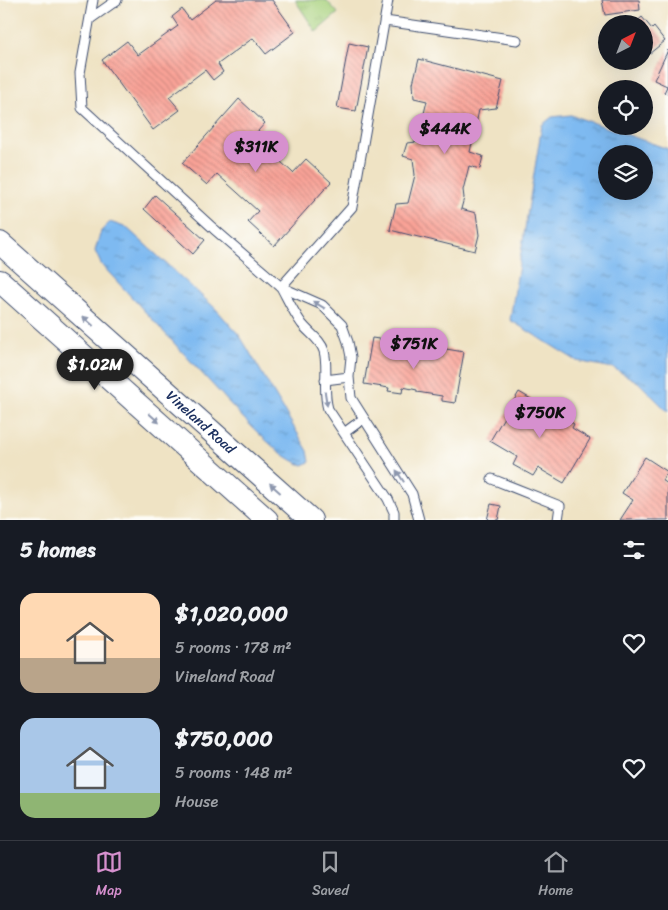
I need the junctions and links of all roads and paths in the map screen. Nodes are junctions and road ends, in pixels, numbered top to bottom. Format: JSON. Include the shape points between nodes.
{"nodes":[{"id":1,"x":93,"y":0,"type":"edge"},
{"id":2,"x":117,"y":0,"type":"edge"},
{"id":3,"x":388,"y":0,"type":"edge"},
{"id":4,"x":90,"y":19,"type":"junction"},
{"id":5,"x":385,"y":21,"type":"junction"},
{"id":6,"x":516,"y":40,"type":"dead end"},
{"id":7,"x":0,"y":243,"type":"edge"},
{"id":8,"x":0,"y":281,"type":"edge"},
{"id":9,"x":281,"y":287,"type":"junction"},
{"id":10,"x":350,"y":377,"type":"junction"},
{"id":11,"x":325,"y":380,"type":"junction"},
{"id":12,"x":363,"y":420,"type":"junction"},
{"id":13,"x":344,"y":433,"type":"junction"},
{"id":14,"x":492,"y":479,"type":"dead end"},
{"id":15,"x":267,"y":520,"type":"edge"},
{"id":16,"x":311,"y":520,"type":"edge"},
{"id":17,"x":394,"y":520,"type":"edge"},
{"id":18,"x":419,"y":520,"type":"edge"},
{"id":19,"x":558,"y":520,"type":"edge"}],
"edges":[{"from":1,"to":4,"type":"lane"},
{"from":2,"to":4,"type":"lane"},
{"from":3,"to":5,"type":"lane"},
{"from":4,"to":9,"type":"lane","via":[[80,73],[82,108]]},
{"from":5,"to":6,"type":"lane"},
{"from":5,"to":9,"type":"lane","via":[[352,207]]},
{"from":16,"to":7,"type":"street","name":"Vineland Road","one_way":true},
{"from":8,"to":15,"type":"street","name":"Vineland Road","one_way":true},
{"from":10,"to":9,"type":"lane","one_way":true,"via":[[351,357],[342,325],[322,305]]},
{"from":9,"to":11,"type":"lane","via":[[303,326],[324,350]]},
{"from":10,"to":11,"type":"lane"},
{"from":10,"to":12,"type":"lane","via":[[351,398]]},
{"from":11,"to":13,"type":"lane","one_way":true,"via":[[324,397],[328,409]]},
{"from":12,"to":13,"type":"lane"},
{"from":18,"to":12,"type":"lane","one_way":true,"via":[[412,494]]},
{"from":13,"to":17,"type":"lane","via":[[388,499]]},
{"from":14,"to":19,"type":"lane","via":[[560,506]]}]}
